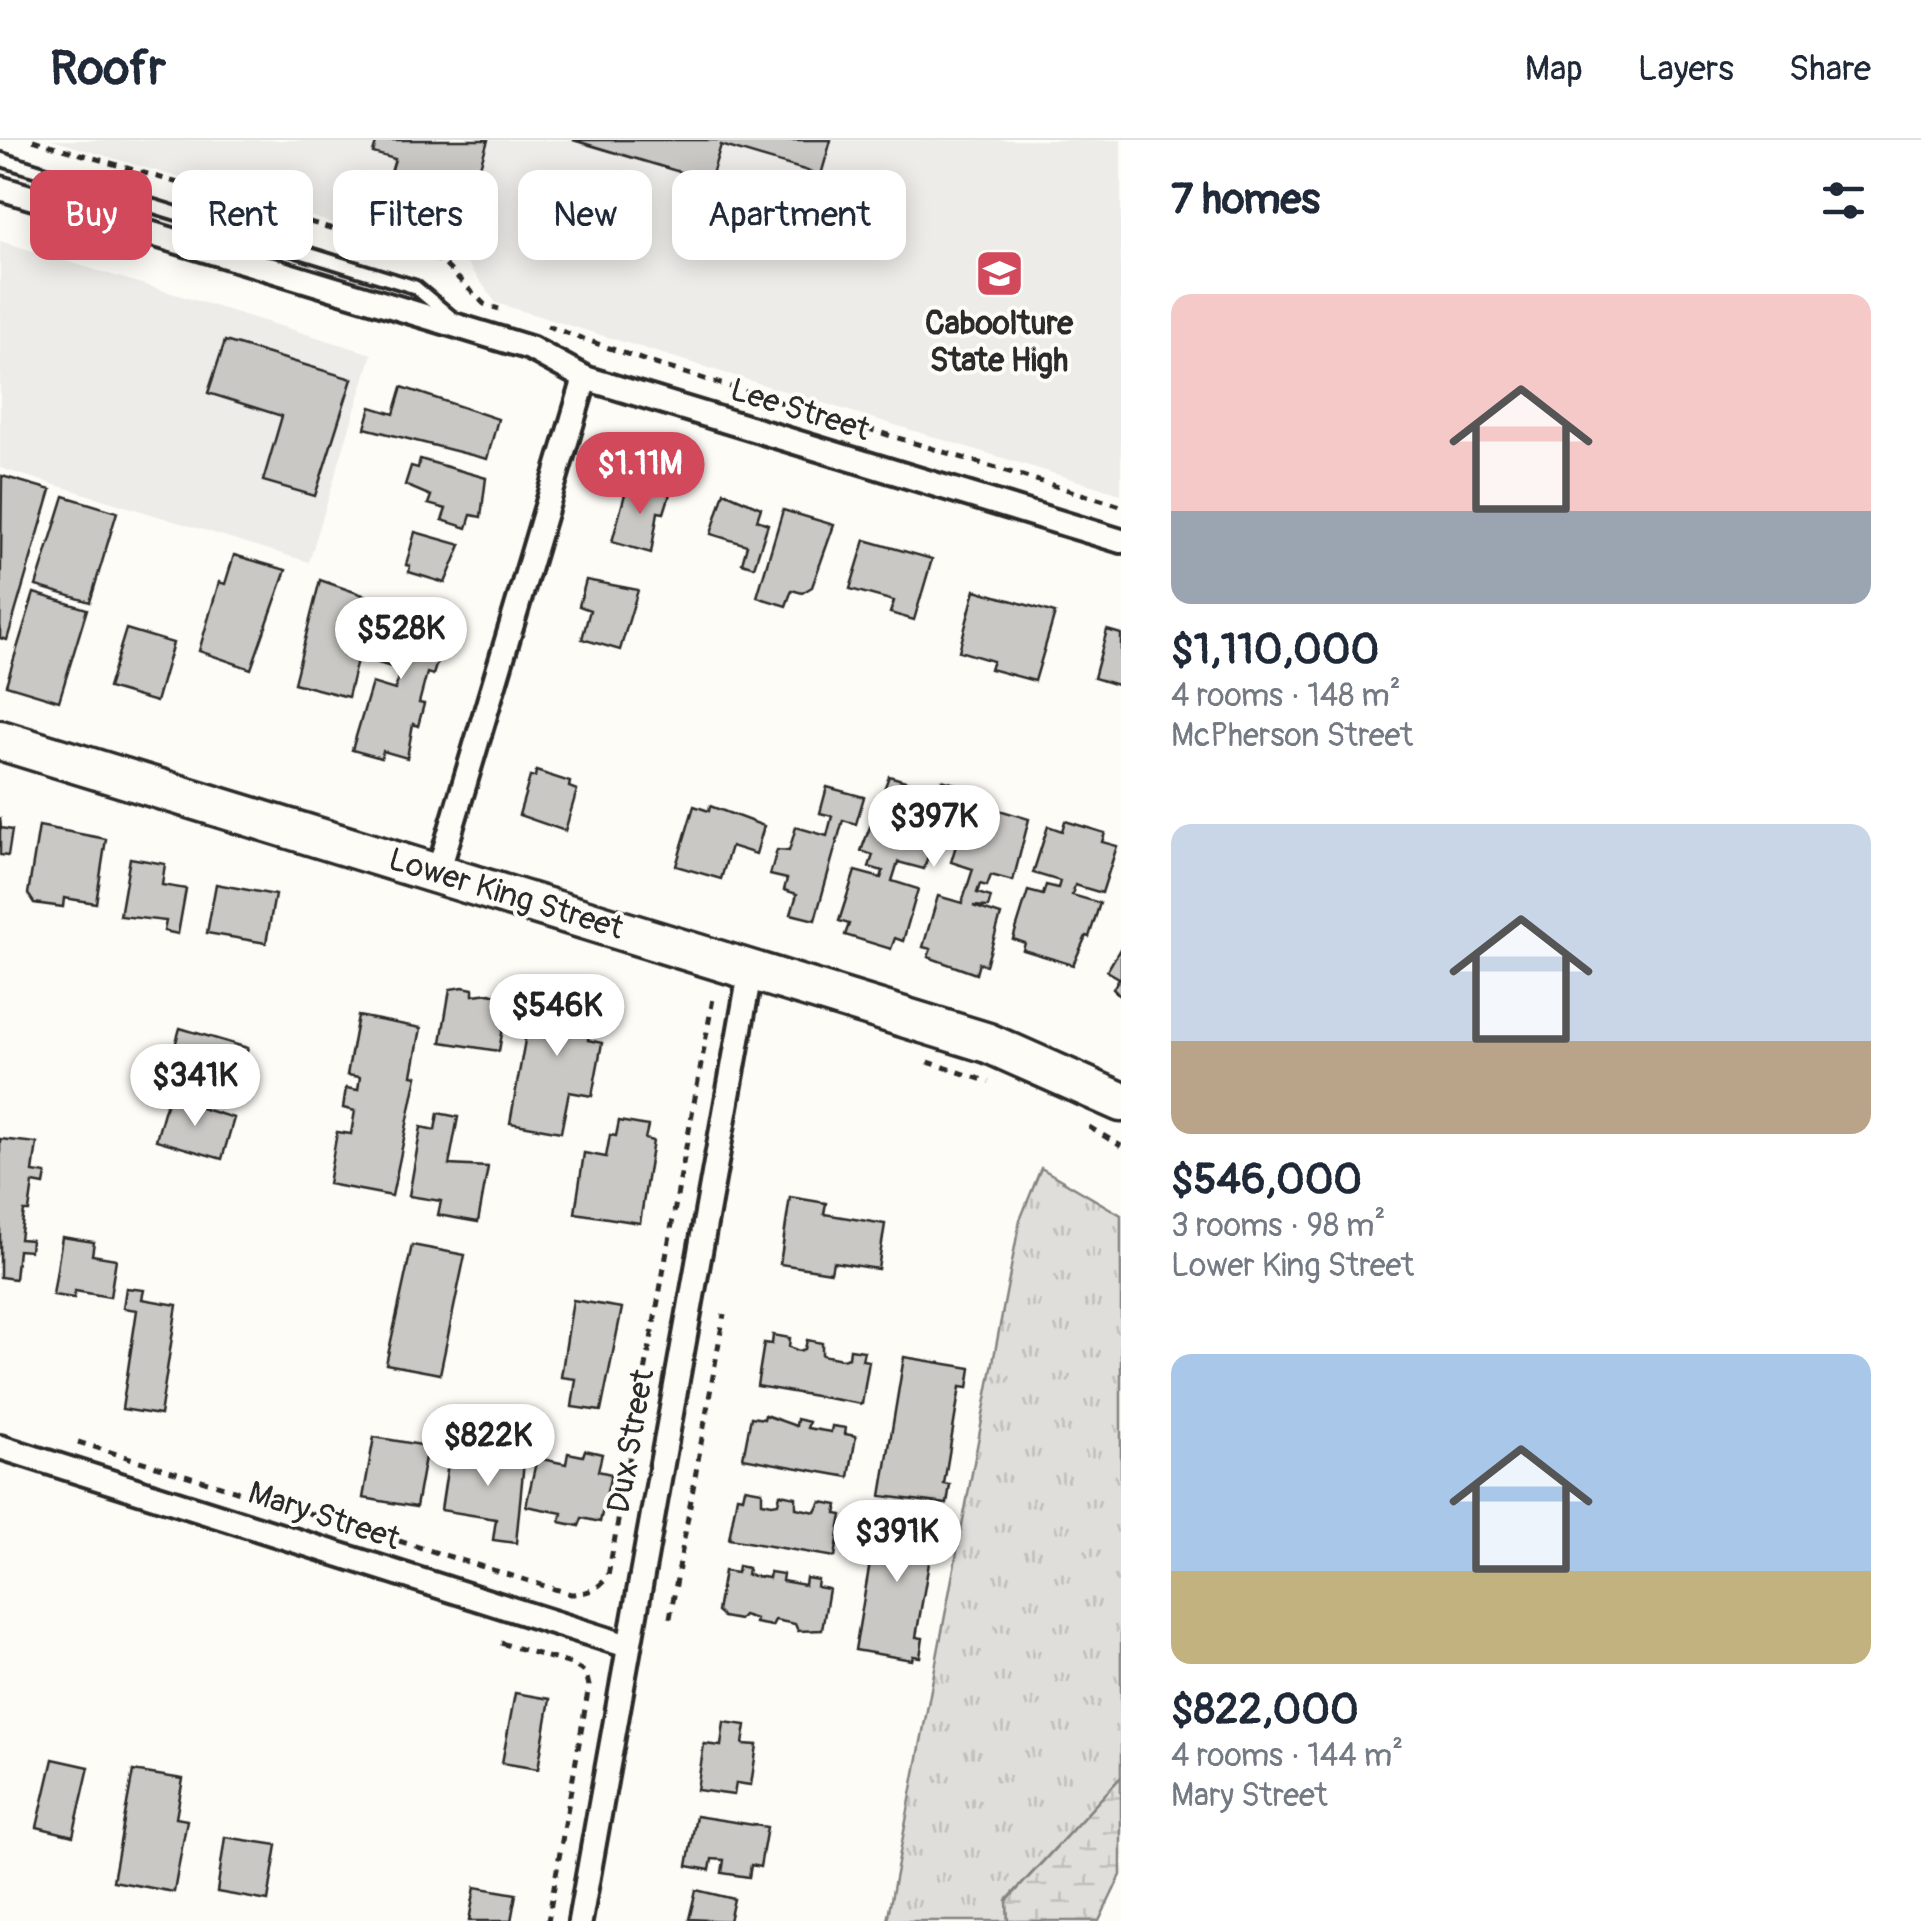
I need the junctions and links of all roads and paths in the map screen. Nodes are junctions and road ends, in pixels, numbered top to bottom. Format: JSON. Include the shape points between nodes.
{"nodes":[{"id":1,"x":33,"y":140,"type":"edge"},
{"id":2,"x":0,"y":159,"type":"edge"},
{"id":3,"x":0,"y":188,"type":"edge"},
{"id":4,"x":500,"y":310,"type":"dead end"},
{"id":5,"x":534,"y":321,"type":"dead end"},
{"id":6,"x":465,"y":329,"type":"junction"},
{"id":7,"x":586,"y":378,"type":"junction"},
{"id":8,"x":1121,"y":506,"type":"edge"},
{"id":9,"x":1121,"y":541,"type":"edge"},
{"id":10,"x":0,"y":740,"type":"edge"},
{"id":11,"x":438,"y":873,"type":"junction"},
{"id":12,"x":750,"y":972,"type":"junction"},
{"id":13,"x":714,"y":992,"type":"dead end"},
{"id":14,"x":919,"y":1059,"type":"dead end"},
{"id":15,"x":992,"y":1083,"type":"dead end"},
{"id":16,"x":1121,"y":1102,"type":"edge"},
{"id":17,"x":1077,"y":1119,"type":"dead end"},
{"id":18,"x":1121,"y":1146,"type":"edge"},
{"id":19,"x":724,"y":1314,"type":"dead end"},
{"id":20,"x":76,"y":1442,"type":"dead end"},
{"id":21,"x":0,"y":1447,"type":"edge"},
{"id":22,"x":670,"y":1618,"type":"dead end"},
{"id":23,"x":501,"y":1643,"type":"dead end"},
{"id":24,"x":628,"y":1646,"type":"junction"},
{"id":25,"x":548,"y":1921,"type":"edge"},
{"id":26,"x":580,"y":1921,"type":"edge"}],
"edges":[{"from":1,"to":4,"type":"path","via":[[440,261],[484,304]]},
{"from":2,"to":6,"type":"lane","name":"Lee Street","via":[[414,287]]},
{"from":3,"to":6,"type":"street","name":"Lee Street"},
{"from":5,"to":8,"type":"path"},
{"from":6,"to":7,"type":"street","name":"Lee Street","via":[[558,359]]},
{"from":7,"to":9,"type":"street","name":"Lee Street"},
{"from":7,"to":11,"type":"street"},
{"from":10,"to":11,"type":"main road","name":"Lower King Street"},
{"from":11,"to":12,"type":"main road","name":"Lower King Street"},
{"from":12,"to":16,"type":"main road","name":"Lower King Street","via":[[988,1043]]},
{"from":12,"to":24,"type":"street","name":"Dux Street"},
{"from":13,"to":20,"type":"path","via":[[602,1584],[571,1594]]},
{"from":14,"to":15,"type":"path"},
{"from":17,"to":18,"type":"path"},
{"from":19,"to":22,"type":"path"},
{"from":21,"to":24,"type":"street","name":"Mary Street"},
{"from":23,"to":25,"type":"path","via":[[571,1664],[586,1673],[589,1686]]},
{"from":24,"to":26,"type":"street","name":"Dux Street"}]}
